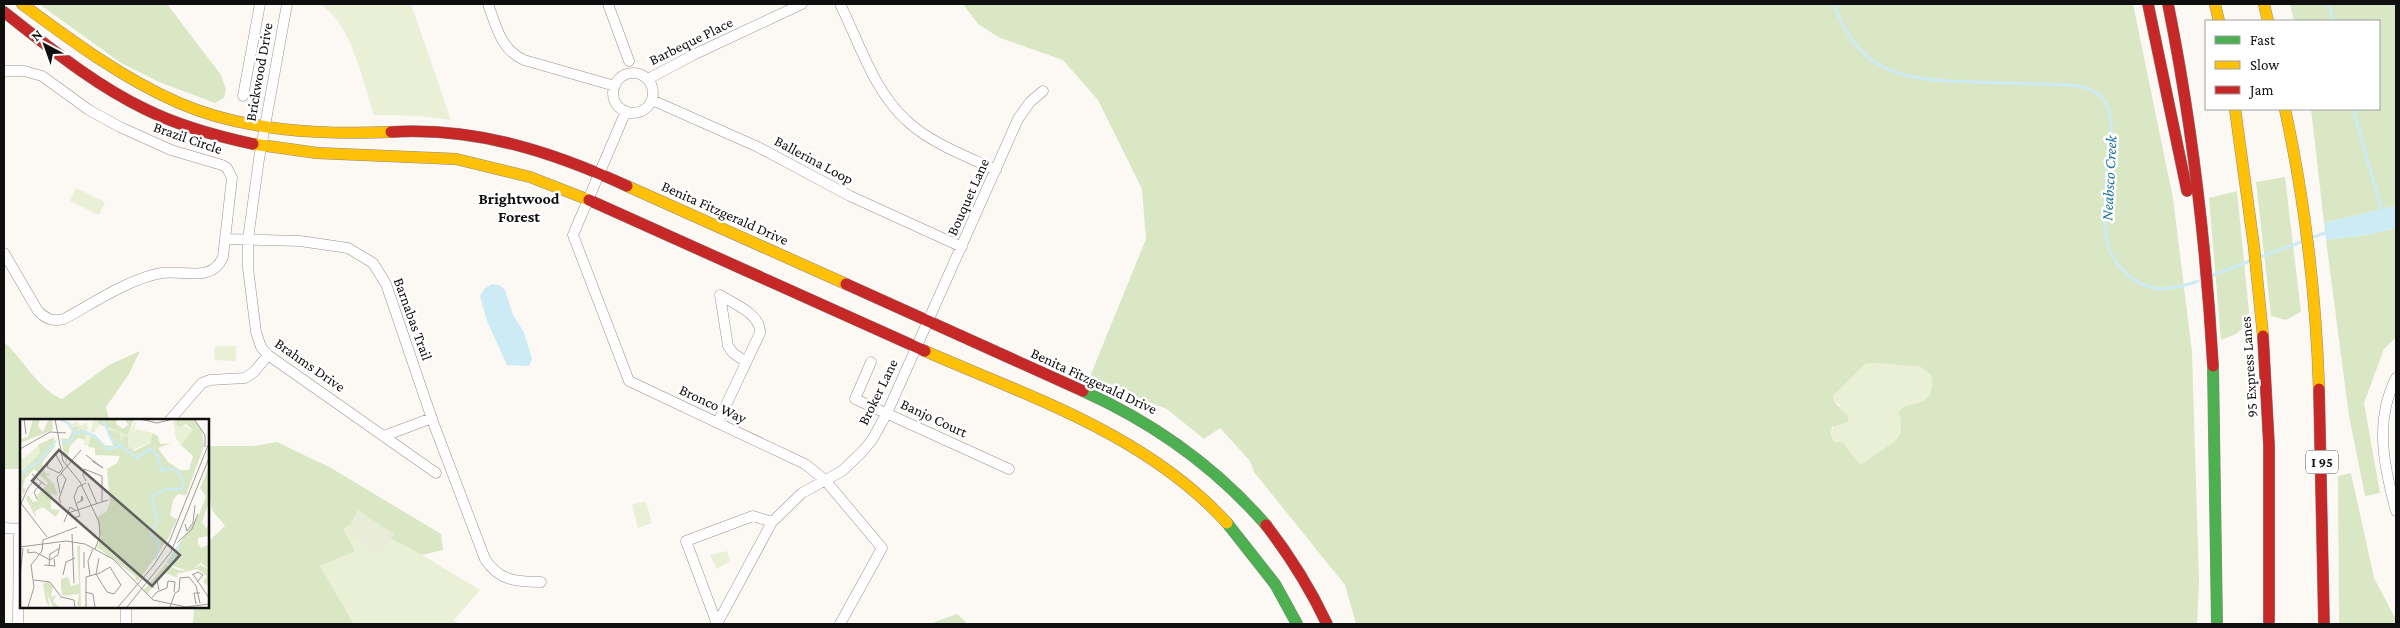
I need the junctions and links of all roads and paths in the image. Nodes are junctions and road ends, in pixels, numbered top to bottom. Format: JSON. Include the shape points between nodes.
{"nodes":[{"id":1,"x":22,"y":4,"type":"edge"},
{"id":2,"x":260,"y":4,"type":"edge"},
{"id":3,"x":287,"y":4,"type":"edge"},
{"id":4,"x":488,"y":4,"type":"edge"},
{"id":5,"x":608,"y":4,"type":"edge"},
{"id":6,"x":802,"y":4,"type":"edge"},
{"id":7,"x":840,"y":4,"type":"edge"},
{"id":8,"x":2148,"y":4,"type":"edge"},
{"id":9,"x":2168,"y":4,"type":"edge"},
{"id":10,"x":2215,"y":4,"type":"edge"},
{"id":11,"x":2264,"y":4,"type":"edge"},
{"id":12,"x":5,"y":15,"type":"edge"},
{"id":13,"x":2218,"y":20,"type":"edge"},
{"id":14,"x":2268,"y":20,"type":"edge"},
{"id":15,"x":629,"y":61,"type":"dead end"},
{"id":16,"x":4,"y":71,"type":"edge"},
{"id":17,"x":648,"y":79,"type":"junction"},
{"id":18,"x":615,"y":86,"type":"junction"},
{"id":19,"x":1043,"y":91,"type":"dead end"},
{"id":20,"x":243,"y":96,"type":"dead end"},
{"id":21,"x":652,"y":100,"type":"junction"},
{"id":22,"x":2235,"y":110,"type":"edge"},
{"id":23,"x":2285,"y":110,"type":"edge"},
{"id":24,"x":626,"y":111,"type":"junction"},
{"id":25,"x":265,"y":126,"type":"junction"},
{"id":26,"x":262,"y":146,"type":"junction"},
{"id":27,"x":996,"y":170,"type":"junction"},
{"id":28,"x":599,"y":173,"type":"junction"},
{"id":29,"x":589,"y":199,"type":"junction"},
{"id":30,"x":2195,"y":208,"type":"junction"},
{"id":31,"x":225,"y":239,"type":"junction"},
{"id":32,"x":248,"y":239,"type":"junction"},
{"id":33,"x":962,"y":248,"type":"junction"},
{"id":34,"x":4,"y":253,"type":"edge"},
{"id":35,"x":929,"y":321,"type":"junction"},
{"id":36,"x":916,"y":347,"type":"junction"},
{"id":37,"x":268,"y":355,"type":"junction"},
{"id":38,"x":746,"y":362,"type":"junction"},
{"id":39,"x":871,"y":362,"type":"dead end"},
{"id":40,"x":2396,"y":378,"type":"edge"},
{"id":41,"x":887,"y":413,"type":"junction"},
{"id":42,"x":432,"y":418,"type":"junction"},
{"id":43,"x":171,"y":419,"type":"edge"},
{"id":44,"x":718,"y":422,"type":"junction"},
{"id":45,"x":384,"y":436,"type":"junction"},
{"id":46,"x":1009,"y":469,"type":"dead end"},
{"id":47,"x":436,"y":473,"type":"dead end"},
{"id":48,"x":825,"y":480,"type":"junction"},
{"id":49,"x":2396,"y":510,"type":"edge"},
{"id":50,"x":772,"y":522,"type":"junction"},
{"id":51,"x":4,"y":528,"type":"edge"},
{"id":52,"x":20,"y":529,"type":"edge"},
{"id":53,"x":541,"y":582,"type":"dead end"},
{"id":54,"x":126,"y":608,"type":"edge"},
{"id":55,"x":18,"y":624,"type":"edge"},
{"id":56,"x":126,"y":624,"type":"edge"},
{"id":57,"x":717,"y":624,"type":"edge"},
{"id":58,"x":840,"y":624,"type":"edge"},
{"id":59,"x":1297,"y":624,"type":"edge"},
{"id":60,"x":1327,"y":624,"type":"edge"},
{"id":61,"x":2217,"y":624,"type":"edge"},
{"id":62,"x":2269,"y":624,"type":"edge"},
{"id":63,"x":2324,"y":624,"type":"edge"}],
"edges":[{"from":1,"to":25,"type":"main road","name":"Benita Fitzgerald Drive","via":[[104,64],[152,91],[210,114]]},
{"from":2,"to":20,"type":"street"},
{"from":3,"to":25,"type":"street","name":"Brickwood Drive"},
{"from":4,"to":18,"type":"street","via":[[501,39],[514,55]]},
{"from":5,"to":15,"type":"street"},
{"from":6,"to":17,"type":"street","name":"Barbeque Place"},
{"from":7,"to":27,"type":"street","via":[[878,83],[901,115],[933,139]]},
{"from":8,"to":30,"type":"main road"},
{"from":9,"to":30,"type":"main road","via":[[2181,70]]},
{"from":10,"to":13,"type":"main road"},
{"from":11,"to":14,"type":"main road"},
{"from":12,"to":26,"type":"main road","via":[[126,99],[168,119]]},
{"from":16,"to":31,"type":"street","name":"Brazil Circle","via":[[24,71],[42,76],[89,110],[120,127],[171,150],[227,168],[232,178]]},
{"from":17,"to":18,"type":"street","via":[[632,73],[622,77]]},
{"from":17,"to":21,"type":"street","via":[[653,89]]},
{"from":18,"to":24,"type":"street","via":[[614,98]]},
{"from":19,"to":27,"type":"street","name":"Bouquet Lane","via":[[1024,108]]},
{"from":21,"to":24,"type":"street","via":[[644,110]]},
{"from":21,"to":33,"type":"street","name":"Ballerina Loop","via":[[765,151],[850,196]]},
{"from":22,"to":62,"type":"main road","name":"95 Express Lanes","via":[[2262,314],[2270,467]]},
{"from":23,"to":63,"type":"main road","number":"I 95","via":[[2300,177],[2315,299],[2323,492]]},
{"from":24,"to":28,"type":"street"},
{"from":25,"to":26,"type":"street","name":"Brickwood Drive"},
{"from":25,"to":28,"type":"main road","name":"Benita Fitzgerald Drive","via":[[317,131],[442,131],[553,154]]},
{"from":26,"to":29,"type":"main road","via":[[340,154],[455,159],[513,172]]},
{"from":26,"to":32,"type":"street","name":"Brahms Drive"},
{"from":27,"to":33,"type":"street","name":"Bouquet Lane"},
{"from":28,"to":29,"type":"street","name":"Bronco Way"},
{"from":28,"to":35,"type":"main road","name":"Benita Fitzgerald Drive"},
{"from":29,"to":36,"type":"main road"},
{"from":29,"to":44,"type":"street","name":"Bronco Way","via":[[573,235],[629,381]]},
{"from":30,"to":61,"type":"main road","via":[[2211,341]]},
{"from":31,"to":32,"type":"street","name":"Barnabas Trail"},
{"from":31,"to":34,"type":"street","name":"Brazil Circle","via":[[220,263],[210,272],[146,277],[64,319],[54,320],[38,311]]},
{"from":32,"to":37,"type":"street","name":"Brahms Drive","via":[[256,332],[261,347]]},
{"from":32,"to":42,"type":"street","name":"Barnabas Trail","via":[[300,241],[348,248],[373,264],[386,284]]},
{"from":33,"to":35,"type":"street","name":"Bouquet Lane"},
{"from":35,"to":36,"type":"street","name":"Broker Lane"},
{"from":35,"to":60,"type":"main road","name":"Benita Fitzgerald Drive","via":[[1137,416],[1203,460],[1240,495],[1283,545]]},
{"from":36,"to":41,"type":"street","name":"Broker Lane"},
{"from":36,"to":59,"type":"main road","via":[[1099,428],[1170,470],[1224,517],[1268,573]]},
{"from":37,"to":43,"type":"street","via":[[245,378],[202,383]]},
{"from":37,"to":45,"type":"street","name":"Brahms Drive"},
{"from":38,"to":38,"type":"street","via":[[760,333],[759,323],[720,295],[728,346],[733,354]]},
{"from":38,"to":44,"type":"street"},
{"from":39,"to":41,"type":"street","name":"Banjo Court","via":[[855,399]]},
{"from":40,"to":49,"type":"street","via":[[2382,428],[2384,458]]},
{"from":41,"to":46,"type":"street","name":"Banjo Court"},
{"from":41,"to":48,"type":"street","name":"Broker Lane","via":[[861,453],[842,471]]},
{"from":42,"to":45,"type":"street"},
{"from":42,"to":53,"type":"street","name":"Barnabas Trail","via":[[461,500],[490,567],[514,582]]},
{"from":44,"to":48,"type":"street","name":"Bronco Way","via":[[796,458]]},
{"from":45,"to":47,"type":"street","name":"Brahms Drive"},
{"from":48,"to":50,"type":"street","name":"Broker Lane","via":[[802,493]]},
{"from":48,"to":58,"type":"street","name":"Bronco Way","via":[[882,548]]},
{"from":50,"to":57,"type":"street","name":"Broker Lane"},
{"from":50,"to":57,"type":"street","name":"Broker Lane","via":[[753,516],[686,541]]},
{"from":51,"to":52,"type":"street"},
{"from":52,"to":55,"type":"street"},
{"from":54,"to":56,"type":"street"}]}
